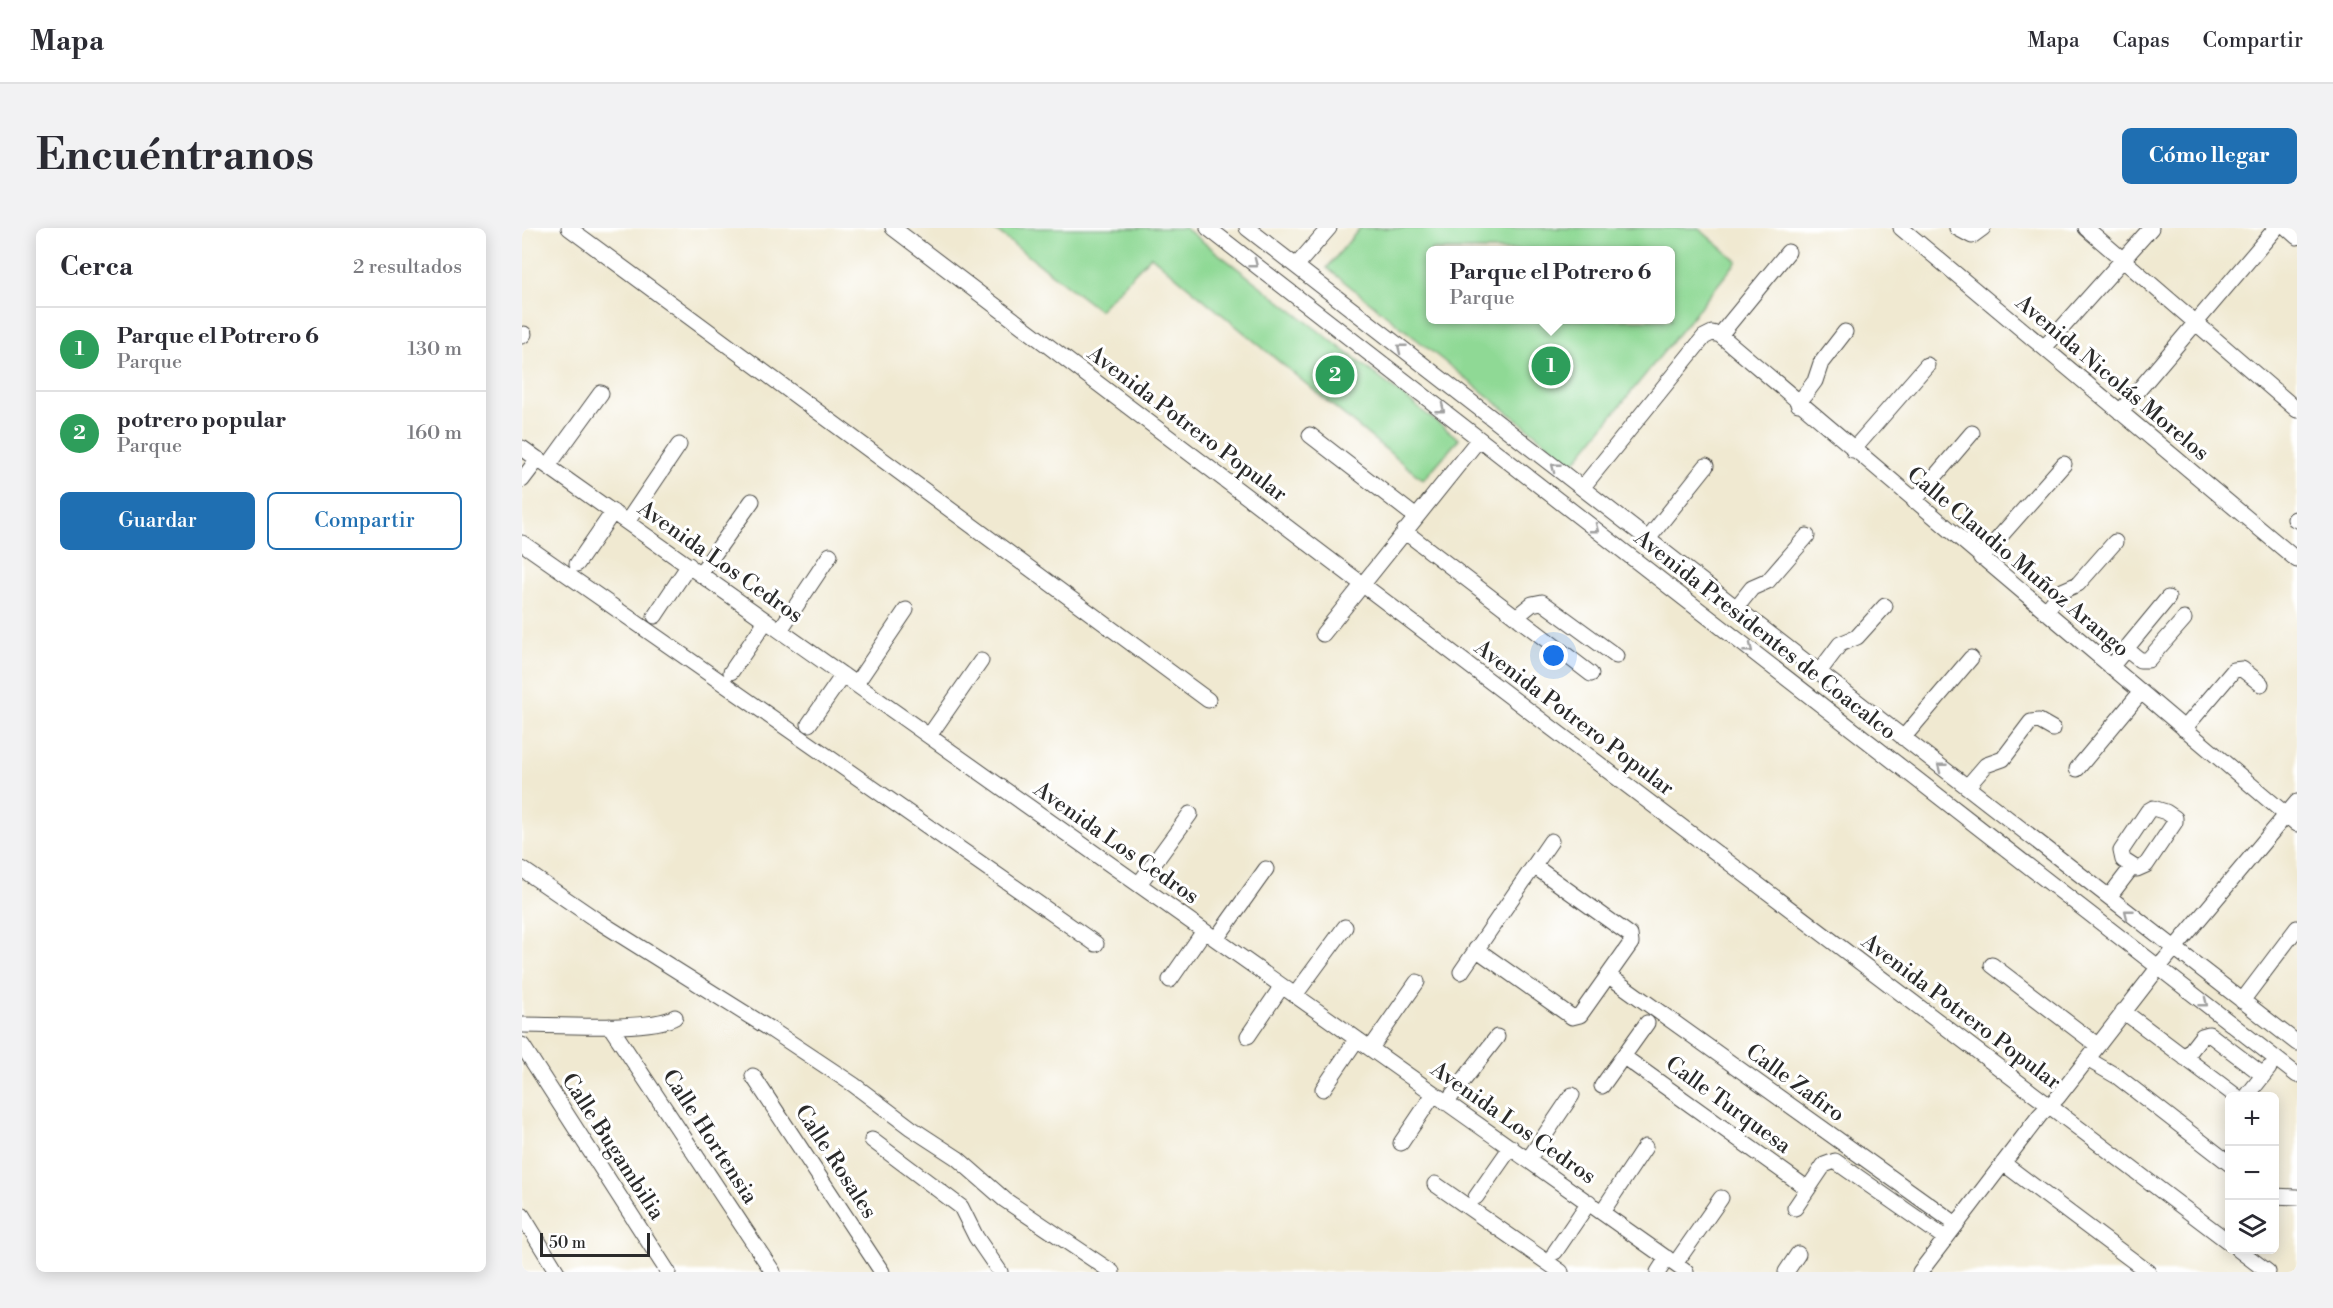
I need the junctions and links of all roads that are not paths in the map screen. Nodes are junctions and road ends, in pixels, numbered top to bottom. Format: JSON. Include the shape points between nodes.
{"nodes":[{"id":1,"x":569,"y":228,"type":"edge"},
{"id":2,"x":893,"y":228,"type":"edge"},
{"id":3,"x":1208,"y":228,"type":"edge"},
{"id":4,"x":1247,"y":228,"type":"edge"},
{"id":5,"x":1329,"y":228,"type":"edge"},
{"id":6,"x":1901,"y":228,"type":"edge"},
{"id":7,"x":1958,"y":228,"type":"edge"},
{"id":8,"x":1983,"y":228,"type":"edge"},
{"id":9,"x":2086,"y":228,"type":"edge"},
{"id":10,"x":2151,"y":228,"type":"edge"},
{"id":11,"x":2276,"y":228,"type":"edge"},
{"id":12,"x":2286,"y":228,"type":"edge"},
{"id":13,"x":2297,"y":237,"type":"edge"},
{"id":14,"x":1788,"y":252,"type":"dead end"},
{"id":15,"x":2122,"y":259,"type":"junction"},
{"id":16,"x":1296,"y":266,"type":"junction"},
{"id":17,"x":2195,"y":322,"type":"junction"},
{"id":18,"x":1845,"y":332,"type":"dead end"},
{"id":19,"x":1716,"y":334,"type":"junction"},
{"id":20,"x":2044,"y":348,"type":"junction"},
{"id":21,"x":1927,"y":365,"type":"dead end"},
{"id":22,"x":1425,"y":366,"type":"junction"},
{"id":23,"x":1410,"y":385,"type":"junction"},
{"id":24,"x":601,"y":393,"type":"dead end"},
{"id":25,"x":1798,"y":404,"type":"junction"},
{"id":26,"x":2297,"y":410,"type":"edge"},
{"id":27,"x":2120,"y":412,"type":"junction"},
{"id":28,"x":1972,"y":433,"type":"dead end"},
{"id":29,"x":1310,"y":435,"type":"dead end"},
{"id":30,"x":1479,"y":439,"type":"junction"},
{"id":31,"x":679,"y":445,"type":"dead end"},
{"id":32,"x":522,"y":448,"type":"edge"},
{"id":33,"x":1853,"y":450,"type":"junction"},
{"id":34,"x":543,"y":462,"type":"junction"},
{"id":35,"x":2064,"y":464,"type":"dead end"},
{"id":36,"x":1706,"y":465,"type":"dead end"},
{"id":37,"x":522,"y":480,"type":"edge"},
{"id":38,"x":1582,"y":488,"type":"junction"},
{"id":39,"x":752,"y":501,"type":"dead end"},
{"id":40,"x":1914,"y":501,"type":"junction"},
{"id":41,"x":613,"y":512,"type":"junction"},
{"id":42,"x":1416,"y":517,"type":"junction"},
{"id":43,"x":627,"y":522,"type":"junction"},
{"id":44,"x":1404,"y":531,"type":"junction"},
{"id":45,"x":1807,"y":536,"type":"dead end"},
{"id":46,"x":1648,"y":539,"type":"junction"},
{"id":47,"x":2115,"y":542,"type":"dead end"},
{"id":48,"x":522,"y":543,"type":"edge"},
{"id":49,"x":830,"y":555,"type":"dead end"},
{"id":50,"x":1981,"y":558,"type":"junction"},
{"id":51,"x":2297,"y":560,"type":"edge"},
{"id":52,"x":578,"y":564,"type":"dead end"},
{"id":53,"x":694,"y":570,"type":"junction"},
{"id":54,"x":1363,"y":584,"type":"junction"},
{"id":55,"x":2168,"y":598,"type":"dead end"},
{"id":56,"x":1885,"y":606,"type":"dead end"},
{"id":57,"x":1736,"y":608,"type":"junction"},
{"id":58,"x":906,"y":610,"type":"dead end"},
{"id":59,"x":2045,"y":612,"type":"junction"},
{"id":60,"x":655,"y":616,"type":"dead end"},
{"id":61,"x":1516,"y":617,"type":"junction"},
{"id":62,"x":2184,"y":619,"type":"dead end"},
{"id":63,"x":766,"y":621,"type":"junction"},
{"id":64,"x":780,"y":630,"type":"junction"},
{"id":65,"x":1323,"y":634,"type":"dead end"},
{"id":66,"x":2126,"y":649,"type":"junction"},
{"id":67,"x":1616,"y":656,"type":"dead end"},
{"id":68,"x":1971,"y":658,"type":"dead end"},
{"id":69,"x":981,"y":661,"type":"dead end"},
{"id":70,"x":2111,"y":667,"type":"junction"},
{"id":71,"x":732,"y":672,"type":"dead end"},
{"id":72,"x":1819,"y":672,"type":"junction"},
{"id":73,"x":1591,"y":674,"type":"dead end"},
{"id":74,"x":843,"y":675,"type":"junction"},
{"id":75,"x":856,"y":684,"type":"junction"},
{"id":76,"x":2261,"y":684,"type":"dead end"},
{"id":77,"x":2140,"y":692,"type":"junction"},
{"id":78,"x":1208,"y":700,"type":"dead end"},
{"id":79,"x":809,"y":724,"type":"dead end"},
{"id":80,"x":2053,"y":729,"type":"dead end"},
{"id":81,"x":2184,"y":729,"type":"junction"},
{"id":82,"x":929,"y":736,"type":"junction"},
{"id":83,"x":1903,"y":738,"type":"junction"},
{"id":84,"x":2077,"y":769,"type":"dead end"},
{"id":85,"x":1966,"y":787,"type":"junction"},
{"id":86,"x":2297,"y":802,"type":"edge"},
{"id":87,"x":1190,"y":814,"type":"dead end"},
{"id":88,"x":2291,"y":819,"type":"edge"},
{"id":89,"x":1551,"y":841,"type":"dead end"},
{"id":90,"x":1534,"y":866,"type":"junction"},
{"id":91,"x":2132,"y":867,"type":"dead end"},
{"id":92,"x":522,"y":869,"type":"edge"},
{"id":93,"x":1266,"y":870,"type":"dead end"},
{"id":94,"x":1139,"y":885,"type":"junction"},
{"id":95,"x":2109,"y":897,"type":"junction"},
{"id":96,"x":1345,"y":927,"type":"dead end"},
{"id":97,"x":2297,"y":928,"type":"edge"},
{"id":98,"x":1210,"y":935,"type":"junction"},
{"id":99,"x":1096,"y":944,"type":"dead end"},
{"id":100,"x":1476,"y":949,"type":"junction"},
{"id":101,"x":2175,"y":949,"type":"junction"},
{"id":102,"x":1992,"y":965,"type":"dead end"},
{"id":103,"x":2158,"y":968,"type":"junction"},
{"id":104,"x":1461,"y":972,"type":"dead end"},
{"id":105,"x":1609,"y":976,"type":"junction"},
{"id":106,"x":1170,"y":980,"type":"dead end"},
{"id":107,"x":1417,"y":982,"type":"dead end"},
{"id":108,"x":1282,"y":986,"type":"junction"},
{"id":109,"x":1295,"y":995,"type":"junction"},
{"id":110,"x":2242,"y":1001,"type":"junction"},
{"id":111,"x":2123,"y":1011,"type":"junction"},
{"id":112,"x":675,"y":1017,"type":"dead end"},
{"id":113,"x":1647,"y":1023,"type":"dead end"},
{"id":114,"x":522,"y":1025,"type":"edge"},
{"id":115,"x":610,"y":1026,"type":"junction"},
{"id":116,"x":1248,"y":1036,"type":"dead end"},
{"id":117,"x":1497,"y":1037,"type":"dead end"},
{"id":118,"x":1357,"y":1039,"type":"junction"},
{"id":119,"x":2297,"y":1043,"type":"edge"},
{"id":120,"x":522,"y":1045,"type":"edge"},
{"id":121,"x":2097,"y":1045,"type":"junction"},
{"id":122,"x":1371,"y":1048,"type":"junction"},
{"id":123,"x":1624,"y":1057,"type":"junction"},
{"id":124,"x":2185,"y":1058,"type":"junction"},
{"id":125,"x":2276,"y":1058,"type":"junction"},
{"id":126,"x":2088,"y":1059,"type":"junction"},
{"id":127,"x":2263,"y":1075,"type":"junction"},
{"id":128,"x":2297,"y":1075,"type":"edge"},
{"id":129,"x":753,"y":1076,"type":"dead end"},
{"id":130,"x":1602,"y":1086,"type":"dead end"},
{"id":131,"x":1323,"y":1089,"type":"dead end"},
{"id":132,"x":2231,"y":1092,"type":"edge"},
{"id":133,"x":2250,"y":1092,"type":"edge"},
{"id":134,"x":1572,"y":1095,"type":"dead end"},
{"id":135,"x":1440,"y":1099,"type":"junction"},
{"id":136,"x":2049,"y":1106,"type":"junction"},
{"id":137,"x":872,"y":1140,"type":"dead end"},
{"id":138,"x":1401,"y":1143,"type":"dead end"},
{"id":139,"x":1645,"y":1147,"type":"dead end"},
{"id":140,"x":1511,"y":1148,"type":"junction"},
{"id":141,"x":1528,"y":1160,"type":"junction"},
{"id":142,"x":2225,"y":1161,"type":"edge"},
{"id":143,"x":2003,"y":1163,"type":"junction"},
{"id":144,"x":1435,"y":1184,"type":"dead end"},
{"id":145,"x":1808,"y":1189,"type":"junction"},
{"id":146,"x":2279,"y":1196,"type":"edge"},
{"id":147,"x":1476,"y":1197,"type":"dead end"},
{"id":148,"x":2297,"y":1197,"type":"edge"},
{"id":149,"x":1722,"y":1198,"type":"dead end"},
{"id":150,"x":1589,"y":1203,"type":"junction"},
{"id":151,"x":1795,"y":1208,"type":"dead end"},
{"id":152,"x":1602,"y":1212,"type":"junction"},
{"id":153,"x":522,"y":1215,"type":"edge"},
{"id":154,"x":1956,"y":1224,"type":"junction"},
{"id":155,"x":1945,"y":1238,"type":"junction"},
{"id":156,"x":2225,"y":1240,"type":"edge"},
{"id":157,"x":1555,"y":1252,"type":"dead end"},
{"id":158,"x":1798,"y":1254,"type":"dead end"},
{"id":159,"x":2244,"y":1254,"type":"edge"},
{"id":160,"x":1676,"y":1265,"type":"edge"},
{"id":161,"x":557,"y":1272,"type":"edge"},
{"id":162,"x":668,"y":1272,"type":"edge"},
{"id":163,"x":773,"y":1272,"type":"edge"},
{"id":164,"x":882,"y":1272,"type":"edge"},
{"id":165,"x":1000,"y":1272,"type":"edge"},
{"id":166,"x":1112,"y":1272,"type":"edge"},
{"id":167,"x":1561,"y":1272,"type":"edge"},
{"id":168,"x":1658,"y":1272,"type":"edge"},
{"id":169,"x":1786,"y":1272,"type":"edge"},
{"id":170,"x":1920,"y":1272,"type":"edge"},
{"id":171,"x":2148,"y":1272,"type":"edge"},
{"id":172,"x":2268,"y":1272,"type":"edge"}],
"edges":[{"from":1,"to":78,"type":"street"},
{"from":2,"to":54,"type":"street","name":"Avenida Potrero Popular"},
{"from":3,"to":23,"type":"street","name":"Avenida Presidentes de Coacalco","one_way":true},
{"from":4,"to":16,"type":"street","name":"Avenida Presidentes de Coacalco"},
{"from":5,"to":16,"type":"street"},
{"from":6,"to":20,"type":"street","name":"Avenida Nicolás Morelos"},
{"from":7,"to":8,"type":"street","via":[[1972,236]]},
{"from":9,"to":15,"type":"street"},
{"from":10,"to":15,"type":"street"},
{"from":11,"to":17,"type":"street"},
{"from":12,"to":13,"type":"street"},
{"from":14,"to":19,"type":"street"},
{"from":15,"to":17,"type":"street"},
{"from":15,"to":20,"type":"street"},
{"from":22,"to":16,"type":"street","name":"Avenida Presidentes de Coacalco","one_way":true},
{"from":17,"to":26,"type":"street"},
{"from":17,"to":27,"type":"street"},
{"from":18,"to":25,"type":"street","via":[[1821,363],[1815,381]]},
{"from":19,"to":25,"type":"street","name":"Calle Claudio Muñoz Arango"},
{"from":19,"to":38,"type":"street","via":[[1704,337]]},
{"from":20,"to":27,"type":"street","name":"Avenida Nicolás Morelos"},
{"from":21,"to":33,"type":"street"},
{"from":22,"to":23,"type":"street"},
{"from":38,"to":22,"type":"street","name":"Avenida Presidentes de Coacalco","one_way":true},
{"from":23,"to":30,"type":"street","name":"Avenida Presidentes de Coacalco","one_way":true},
{"from":24,"to":34,"type":"street"},
{"from":25,"to":33,"type":"street","name":"Calle Claudio Muñoz Arango"},
{"from":27,"to":51,"type":"street","name":"Avenida Nicolás Morelos"},
{"from":28,"to":40,"type":"street"},
{"from":29,"to":42,"type":"street"},
{"from":30,"to":42,"type":"street"},
{"from":30,"to":103,"type":"street","name":"Avenida Presidentes de Coacalco","one_way":true},
{"from":31,"to":43,"type":"street"},
{"from":32,"to":34,"type":"street","name":"Avenida Los Cedros"},
{"from":33,"to":40,"type":"street","name":"Calle Claudio Muñoz Arango"},
{"from":34,"to":37,"type":"street"},
{"from":34,"to":41,"type":"street","name":"Avenida Los Cedros"},
{"from":35,"to":50,"type":"street"},
{"from":36,"to":46,"type":"street"},
{"from":38,"to":46,"type":"street","name":"Avenida Presidentes de Coacalco"},
{"from":39,"to":53,"type":"street"},
{"from":40,"to":50,"type":"street","name":"Calle Claudio Muñoz Arango"},
{"from":41,"to":43,"type":"street","name":"Avenida Los Cedros"},
{"from":41,"to":52,"type":"street"},
{"from":42,"to":44,"type":"street"},
{"from":43,"to":53,"type":"street","name":"Avenida Los Cedros"},
{"from":44,"to":54,"type":"street"},
{"from":44,"to":61,"type":"street"},
{"from":45,"to":57,"type":"street","via":[[1768,581],[1752,588]]},
{"from":46,"to":57,"type":"street","name":"Avenida Presidentes de Coacalco"},
{"from":47,"to":59,"type":"street","via":[[2078,584],[2062,591]]},
{"from":48,"to":99,"type":"street"},
{"from":49,"to":64,"type":"street"},
{"from":50,"to":59,"type":"street","name":"Calle Claudio Muñoz Arango"},
{"from":53,"to":60,"type":"street"},
{"from":53,"to":63,"type":"street","name":"Avenida Los Cedros"},
{"from":54,"to":65,"type":"street"},
{"from":54,"to":136,"type":"street","name":"Avenida Potrero Popular"},
{"from":55,"to":66,"type":"street"},
{"from":56,"to":72,"type":"street","via":[[1857,637],[1840,644]]},
{"from":57,"to":72,"type":"street","name":"Avenida Presidentes de Coacalco"},
{"from":58,"to":75,"type":"street"},
{"from":59,"to":70,"type":"street","name":"Calle Claudio Muñoz Arango"},
{"from":61,"to":67,"type":"street","via":[[1532,604],[1542,602]]},
{"from":61,"to":73,"type":"street"},
{"from":62,"to":66,"type":"street","via":[[2148,660],[2139,660]]},
{"from":63,"to":64,"type":"street","name":"Avenida Los Cedros"},
{"from":63,"to":71,"type":"street"},
{"from":64,"to":74,"type":"street","name":"Avenida Los Cedros"},
{"from":66,"to":70,"type":"street"},
{"from":68,"to":83,"type":"street"},
{"from":69,"to":82,"type":"street"},
{"from":70,"to":77,"type":"street","name":"Calle Claudio Muñoz Arango"},
{"from":72,"to":83,"type":"street","name":"Avenida Presidentes de Coacalco"},
{"from":74,"to":75,"type":"street","name":"Avenida Los Cedros"},
{"from":74,"to":79,"type":"street"},
{"from":75,"to":82,"type":"street","name":"Avenida Los Cedros"},
{"from":76,"to":81,"type":"street","via":[[2242,669],[2234,670]]},
{"from":77,"to":81,"type":"street","name":"Calle Claudio Muñoz Arango"},
{"from":77,"to":84,"type":"street"},
{"from":80,"to":85,"type":"street","via":[[2038,721],[2031,722],[2003,759],[1986,765]]},
{"from":81,"to":88,"type":"street","name":"Calle Claudio Muñoz Arango"},
{"from":82,"to":94,"type":"street","name":"Avenida Los Cedros"},
{"from":85,"to":83,"type":"street","name":"Avenida Presidentes de Coacalco","one_way":true},
{"from":85,"to":95,"type":"street","name":"Avenida Presidentes de Coacalco"},
{"from":86,"to":88,"type":"street"},
{"from":87,"to":94,"type":"street"},
{"from":88,"to":101,"type":"street"},
{"from":89,"to":90,"type":"street"},
{"from":90,"to":100,"type":"street"},
{"from":90,"to":105,"type":"street","via":[[1630,935],[1631,944]]},
{"from":91,"to":95,"type":"street"},
{"from":92,"to":166,"type":"street","via":[[854,1085],[957,1158],[1005,1200]]},
{"from":93,"to":98,"type":"street"},
{"from":94,"to":98,"type":"street","name":"Avenida Los Cedros"},
{"from":101,"to":95,"type":"street","name":"Avenida Presidentes de Coacalco","one_way":true},
{"from":96,"to":109,"type":"street"},
{"from":97,"to":110,"type":"street"},
{"from":98,"to":106,"type":"street"},
{"from":98,"to":108,"type":"street","name":"Avenida Los Cedros"},
{"from":100,"to":104,"type":"street"},
{"from":100,"to":105,"type":"street","via":[[1572,1017],[1580,1015]]},
{"from":101,"to":103,"type":"street"},
{"from":101,"to":110,"type":"street","name":"Avenida Presidentes de Coacalco"},
{"from":102,"to":121,"type":"street"},
{"from":103,"to":111,"type":"street"},
{"from":103,"to":125,"type":"street","name":"Avenida Presidentes de Coacalco","one_way":true},
{"from":105,"to":154,"type":"street","name":"Calle Zafiro"},
{"from":107,"to":122,"type":"street"},
{"from":108,"to":109,"type":"street","name":"Avenida Los Cedros"},
{"from":108,"to":116,"type":"street"},
{"from":109,"to":118,"type":"street","name":"Avenida Los Cedros"},
{"from":110,"to":119,"type":"street","name":"Avenida Presidentes de Coacalco"},
{"from":111,"to":121,"type":"street"},
{"from":111,"to":124,"type":"street"},
{"from":112,"to":115,"type":"street","via":[[660,1023]]},
{"from":113,"to":123,"type":"street"},
{"from":114,"to":115,"type":"street"},
{"from":115,"to":163,"type":"street","name":"Calle Hortensia"},
{"from":117,"to":135,"type":"street"},
{"from":118,"to":122,"type":"street","name":"Avenida Los Cedros"},
{"from":118,"to":131,"type":"street"},
{"from":120,"to":162,"type":"street","name":"Calle Bugambilia"},
{"from":121,"to":126,"type":"street"},
{"from":122,"to":135,"type":"street","name":"Avenida Los Cedros"},
{"from":123,"to":130,"type":"street"},
{"from":123,"to":145,"type":"street","name":"Calle Turquesa"},
{"from":124,"to":127,"type":"street","via":[[2202,1036],[2209,1034]]},
{"from":124,"to":132,"type":"street"},
{"from":125,"to":127,"type":"street"},
{"from":125,"to":128,"type":"street","name":"Avenida Presidentes de Coacalco"},
{"from":126,"to":136,"type":"street"},
{"from":126,"to":142,"type":"street","via":[[2118,1077]]},
{"from":127,"to":133,"type":"street"},
{"from":129,"to":164,"type":"street","name":"Calle Rosales"},
{"from":134,"to":141,"type":"street"},
{"from":135,"to":138,"type":"street"},
{"from":135,"to":140,"type":"street","name":"Avenida Los Cedros"},
{"from":136,"to":143,"type":"street"},
{"from":136,"to":156,"type":"street","name":"Avenida Potrero Popular"},
{"from":137,"to":165,"type":"street","via":[[961,1207]]},
{"from":139,"to":152,"type":"street"},
{"from":140,"to":141,"type":"street","name":"Avenida Los Cedros"},
{"from":140,"to":147,"type":"street"},
{"from":141,"to":150,"type":"street","name":"Avenida Los Cedros"},
{"from":143,"to":154,"type":"street"},
{"from":143,"to":171,"type":"street"},
{"from":144,"to":167,"type":"street"},
{"from":145,"to":151,"type":"street"},
{"from":145,"to":155,"type":"street","via":[[1824,1166],[1835,1161]]},
{"from":146,"to":148,"type":"street"},
{"from":149,"to":160,"type":"street"},
{"from":150,"to":152,"type":"street","name":"Avenida Los Cedros"},
{"from":150,"to":157,"type":"street"},
{"from":152,"to":160,"type":"street","name":"Avenida Los Cedros"},
{"from":153,"to":161,"type":"street"},
{"from":154,"to":155,"type":"street"},
{"from":155,"to":170,"type":"street"},
{"from":158,"to":169,"type":"street"},
{"from":159,"to":172,"type":"street"},
{"from":160,"to":168,"type":"street"}]}
